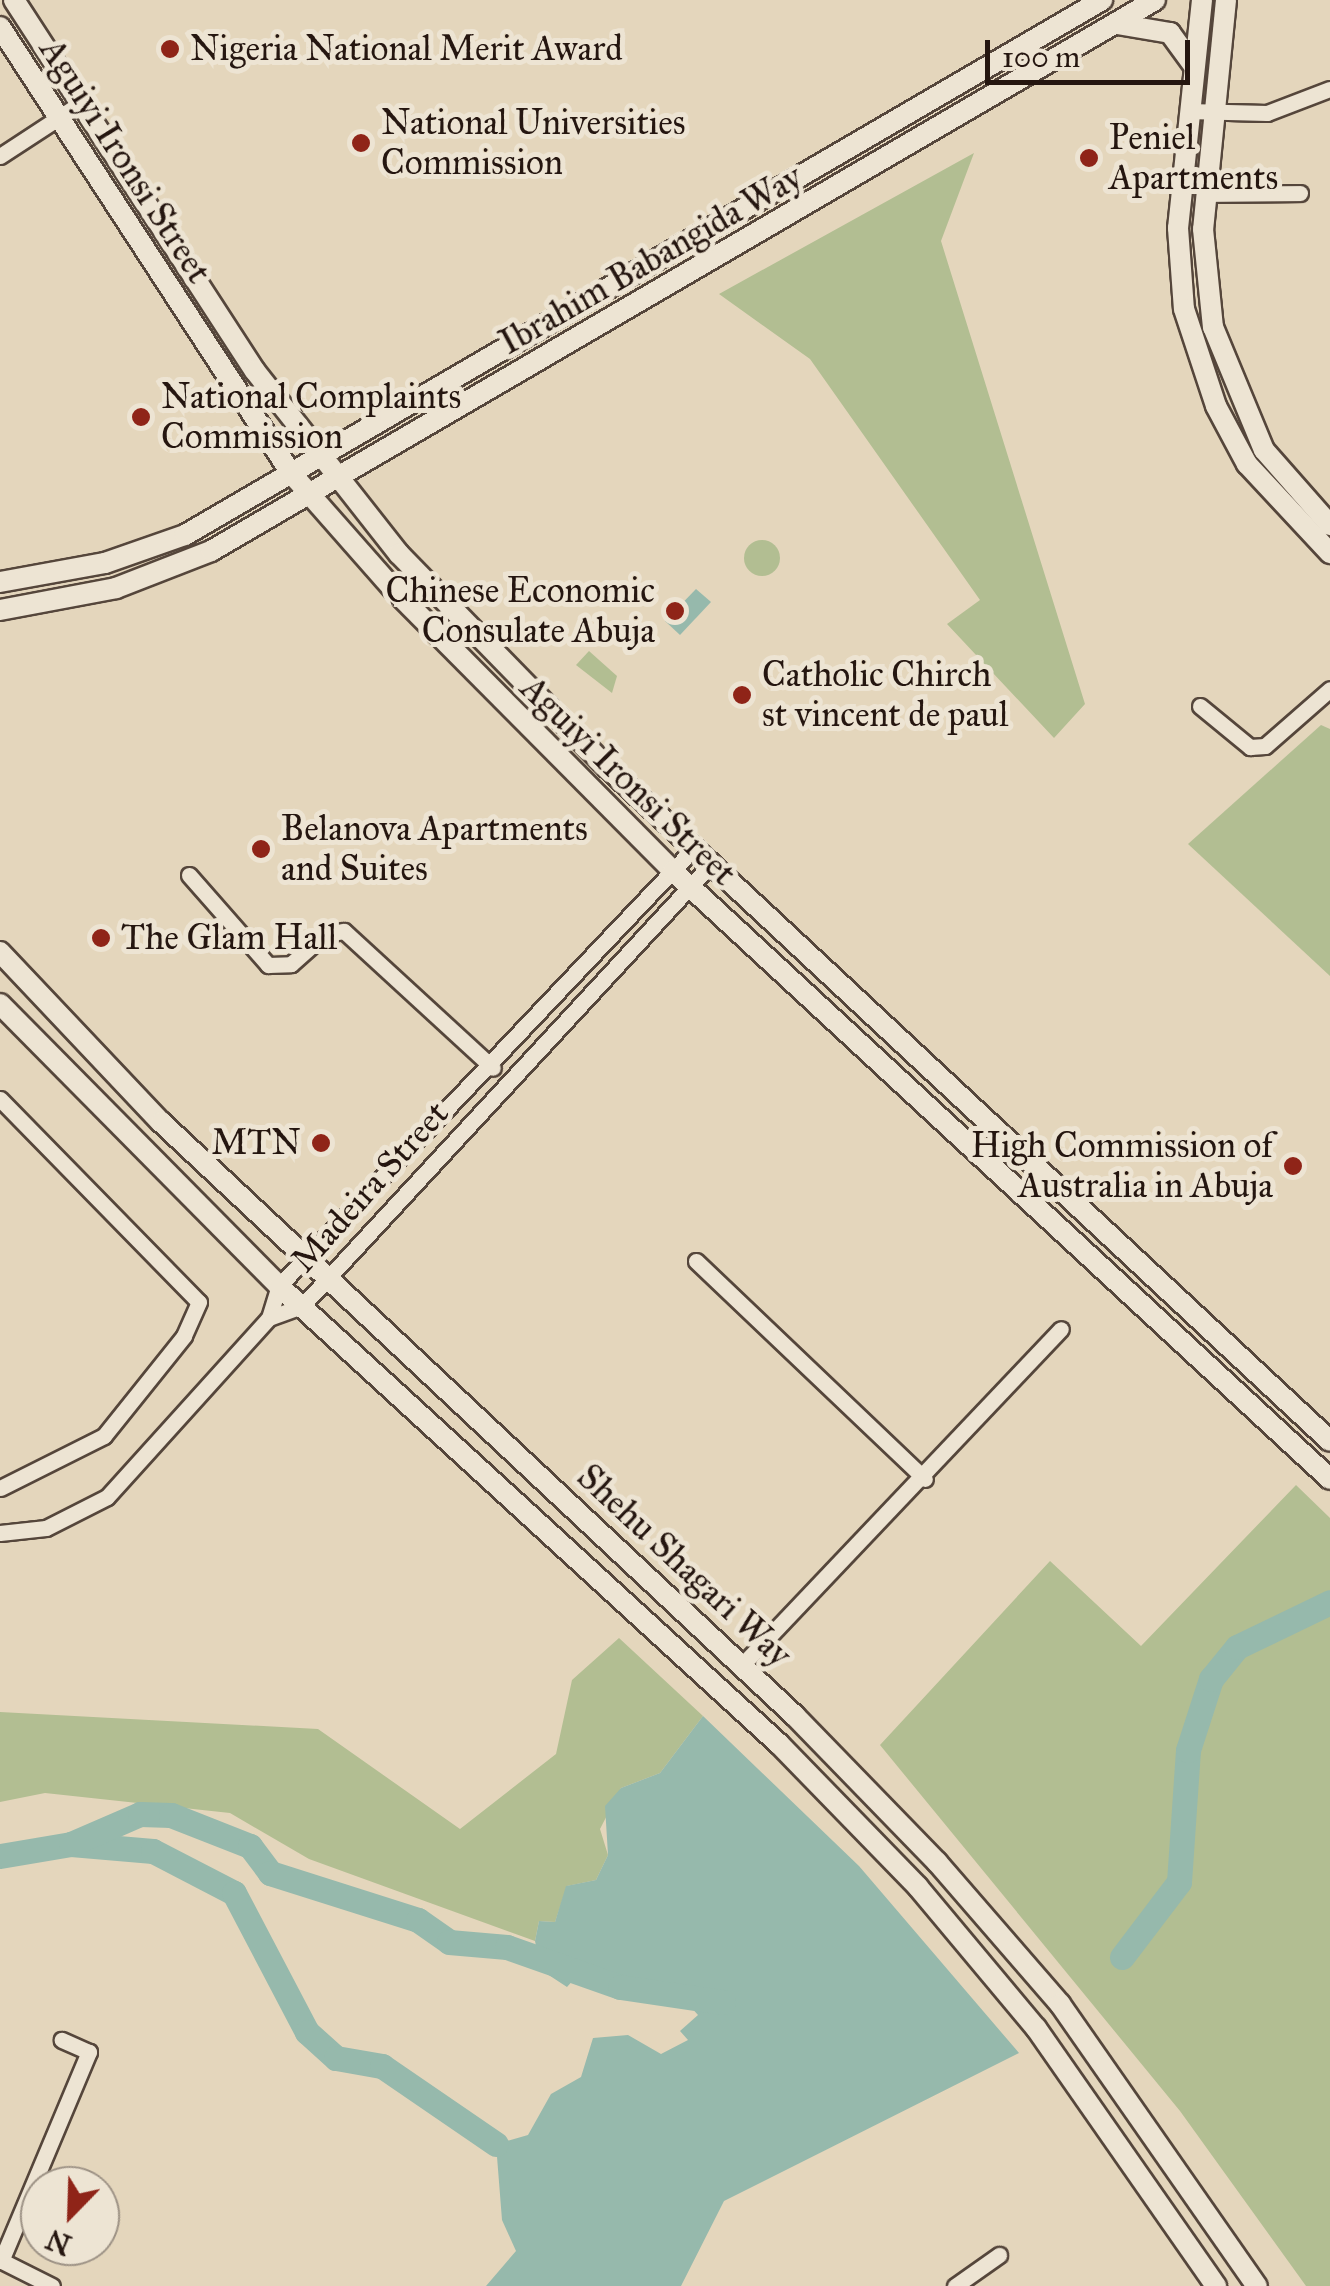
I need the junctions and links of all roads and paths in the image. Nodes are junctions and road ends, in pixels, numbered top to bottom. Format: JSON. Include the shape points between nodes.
{"nodes":[{"id":1,"x":14,"y":0,"type":"edge"},
{"id":2,"x":1102,"y":0,"type":"edge"},
{"id":3,"x":1155,"y":0,"type":"edge"},
{"id":4,"x":1202,"y":0,"type":"edge"},
{"id":5,"x":1226,"y":0,"type":"edge"},
{"id":6,"x":1115,"y":24,"type":"junction"},
{"id":7,"x":0,"y":27,"type":"edge"},
{"id":8,"x":1194,"y":66,"type":"junction"},
{"id":9,"x":1330,"y":89,"type":"edge"},
{"id":10,"x":81,"y":102,"type":"junction"},
{"id":11,"x":1188,"y":111,"type":"junction"},
{"id":12,"x":1212,"y":112,"type":"junction"},
{"id":13,"x":60,"y":117,"type":"junction"},
{"id":14,"x":0,"y":156,"type":"edge"},
{"id":15,"x":1300,"y":193,"type":"dead end"},
{"id":16,"x":1206,"y":194,"type":"junction"},
{"id":17,"x":320,"y":456,"type":"junction"},
{"id":18,"x":291,"y":473,"type":"junction"},
{"id":19,"x":338,"y":482,"type":"junction"},
{"id":20,"x":310,"y":498,"type":"junction"},
{"id":21,"x":1330,"y":525,"type":"edge"},
{"id":22,"x":1330,"y":553,"type":"edge"},
{"id":23,"x":0,"y":582,"type":"edge"},
{"id":24,"x":0,"y":610,"type":"edge"},
{"id":25,"x":1330,"y":689,"type":"edge"},
{"id":26,"x":1200,"y":706,"type":"dead end"},
{"id":27,"x":693,"y":849,"type":"junction"},
{"id":28,"x":710,"y":865,"type":"junction"},
{"id":29,"x":673,"y":871,"type":"junction"},
{"id":30,"x":189,"y":875,"type":"dead end"},
{"id":31,"x":690,"y":886,"type":"junction"},
{"id":32,"x":0,"y":952,"type":"edge"},
{"id":33,"x":0,"y":1004,"type":"edge"},
{"id":34,"x":494,"y":1068,"type":"junction"},
{"id":35,"x":0,"y":1099,"type":"edge"},
{"id":36,"x":306,"y":1256,"type":"junction"},
{"id":37,"x":696,"y":1260,"type":"dead end"},
{"id":38,"x":330,"y":1277,"type":"junction"},
{"id":39,"x":279,"y":1286,"type":"junction"},
{"id":40,"x":302,"y":1306,"type":"junction"},
{"id":41,"x":269,"y":1318,"type":"junction"},
{"id":42,"x":1061,"y":1329,"type":"dead end"},
{"id":43,"x":1330,"y":1441,"type":"edge"},
{"id":44,"x":925,"y":1479,"type":"junction"},
{"id":45,"x":1330,"y":1479,"type":"edge"},
{"id":46,"x":0,"y":1488,"type":"edge"},
{"id":47,"x":0,"y":1533,"type":"edge"},
{"id":48,"x":742,"y":1665,"type":"junction"},
{"id":49,"x":62,"y":2040,"type":"dead end"},
{"id":50,"x":1000,"y":2254,"type":"dead end"},
{"id":51,"x":1,"y":2261,"type":"edge"},
{"id":52,"x":52,"y":2286,"type":"edge"},
{"id":53,"x":955,"y":2286,"type":"edge"},
{"id":54,"x":1216,"y":2286,"type":"edge"},
{"id":55,"x":1257,"y":2286,"type":"edge"}],
"edges":[{"from":1,"to":10,"type":"main road","name":"Aguiyi Ironsi Street"},
{"from":2,"to":17,"type":"main road","name":"Ibrahim Babangida Way"},
{"from":3,"to":6,"type":"main road","name":"Ibrahim Babangida Way"},
{"from":4,"to":8,"type":"main road"},
{"from":5,"to":12,"type":"main road"},
{"from":6,"to":8,"type":"main road","via":[[1170,32]]},
{"from":6,"to":19,"type":"main road","name":"Ibrahim Babangida Way"},
{"from":7,"to":13,"type":"main road","name":"Aguiyi Ironsi Street"},
{"from":8,"to":11,"type":"main road"},
{"from":9,"to":12,"type":"street","via":[[1267,113]]},
{"from":10,"to":13,"type":"street"},
{"from":10,"to":17,"type":"main road","name":"Aguiyi Ironsi Street"},
{"from":11,"to":12,"type":"street"},
{"from":11,"to":22,"type":"main road","via":[[1178,264],[1200,367],[1248,464]]},
{"from":12,"to":16,"type":"main road"},
{"from":13,"to":14,"type":"street"},
{"from":13,"to":18,"type":"main road","name":"Aguiyi Ironsi Street"},
{"from":15,"to":16,"type":"street"},
{"from":16,"to":21,"type":"main road","via":[[1207,296],[1232,383],[1264,450]]},
{"from":17,"to":18,"type":"main road","name":"Ibrahim Babangida Way"},
{"from":17,"to":19,"type":"main road","name":"Aguiyi Ironsi Street"},
{"from":18,"to":20,"type":"main road","name":"Aguiyi Ironsi Street"},
{"from":18,"to":23,"type":"main road","name":"Ibrahim Babangida Way","via":[[134,554]]},
{"from":19,"to":20,"type":"main road","name":"Ibrahim Babangida Way"},
{"from":19,"to":27,"type":"main road","name":"Aguiyi Ironsi Street","via":[[490,652]]},
{"from":20,"to":24,"type":"main road","name":"Ibrahim Babangida Way","via":[[160,572]]},
{"from":20,"to":29,"type":"main road","name":"Aguiyi Ironsi Street"},
{"from":25,"to":26,"type":"street","via":[[1265,746],[1250,747]]},
{"from":27,"to":28,"type":"main road","name":"Aguiyi Ironsi Street"},
{"from":27,"to":29,"type":"street"},
{"from":28,"to":31,"type":"street","name":"Madeira Street"},
{"from":28,"to":43,"type":"main road","name":"Aguiyi Ironsi Street"},
{"from":29,"to":31,"type":"main road","name":"Aguiyi Ironsi Street"},
{"from":29,"to":34,"type":"street"},
{"from":30,"to":34,"type":"street","via":[[268,965],[291,964],[325,934],[344,931]]},
{"from":31,"to":38,"type":"street","name":"Madeira Street"},
{"from":31,"to":45,"type":"main road","name":"Aguiyi Ironsi Street"},
{"from":32,"to":36,"type":"main road","name":"Shehu Shagari Way","via":[[161,1122]]},
{"from":33,"to":39,"type":"main road","name":"Shehu Shagari Way"},
{"from":34,"to":36,"type":"street"},
{"from":35,"to":46,"type":"street","via":[[199,1302],[184,1336],[104,1436]]},
{"from":36,"to":38,"type":"main road","name":"Shehu Shagari Way"},
{"from":36,"to":39,"type":"street"},
{"from":37,"to":44,"type":"street"},
{"from":38,"to":40,"type":"street","name":"Madeira Street"},
{"from":38,"to":48,"type":"main road","name":"Shehu Shagari Way"},
{"from":39,"to":40,"type":"main road","name":"Shehu Shagari Way"},
{"from":39,"to":41,"type":"street"},
{"from":40,"to":41,"type":"street","name":"Madeira Street"},
{"from":40,"to":54,"type":"main road","name":"Shehu Shagari Way","via":[[779,1744],[918,1887],[1036,2028]]},
{"from":41,"to":47,"type":"street","name":"Madeira Street","via":[[108,1498],[46,1528]]},
{"from":42,"to":44,"type":"street"},
{"from":44,"to":48,"type":"street"},
{"from":48,"to":55,"type":"main road","name":"Shehu Shagari Way","via":[[936,1862],[1060,2004]]},
{"from":49,"to":51,"type":"street","via":[[89,2052]]},
{"from":50,"to":53,"type":"street"},
{"from":51,"to":52,"type":"street"}]}
